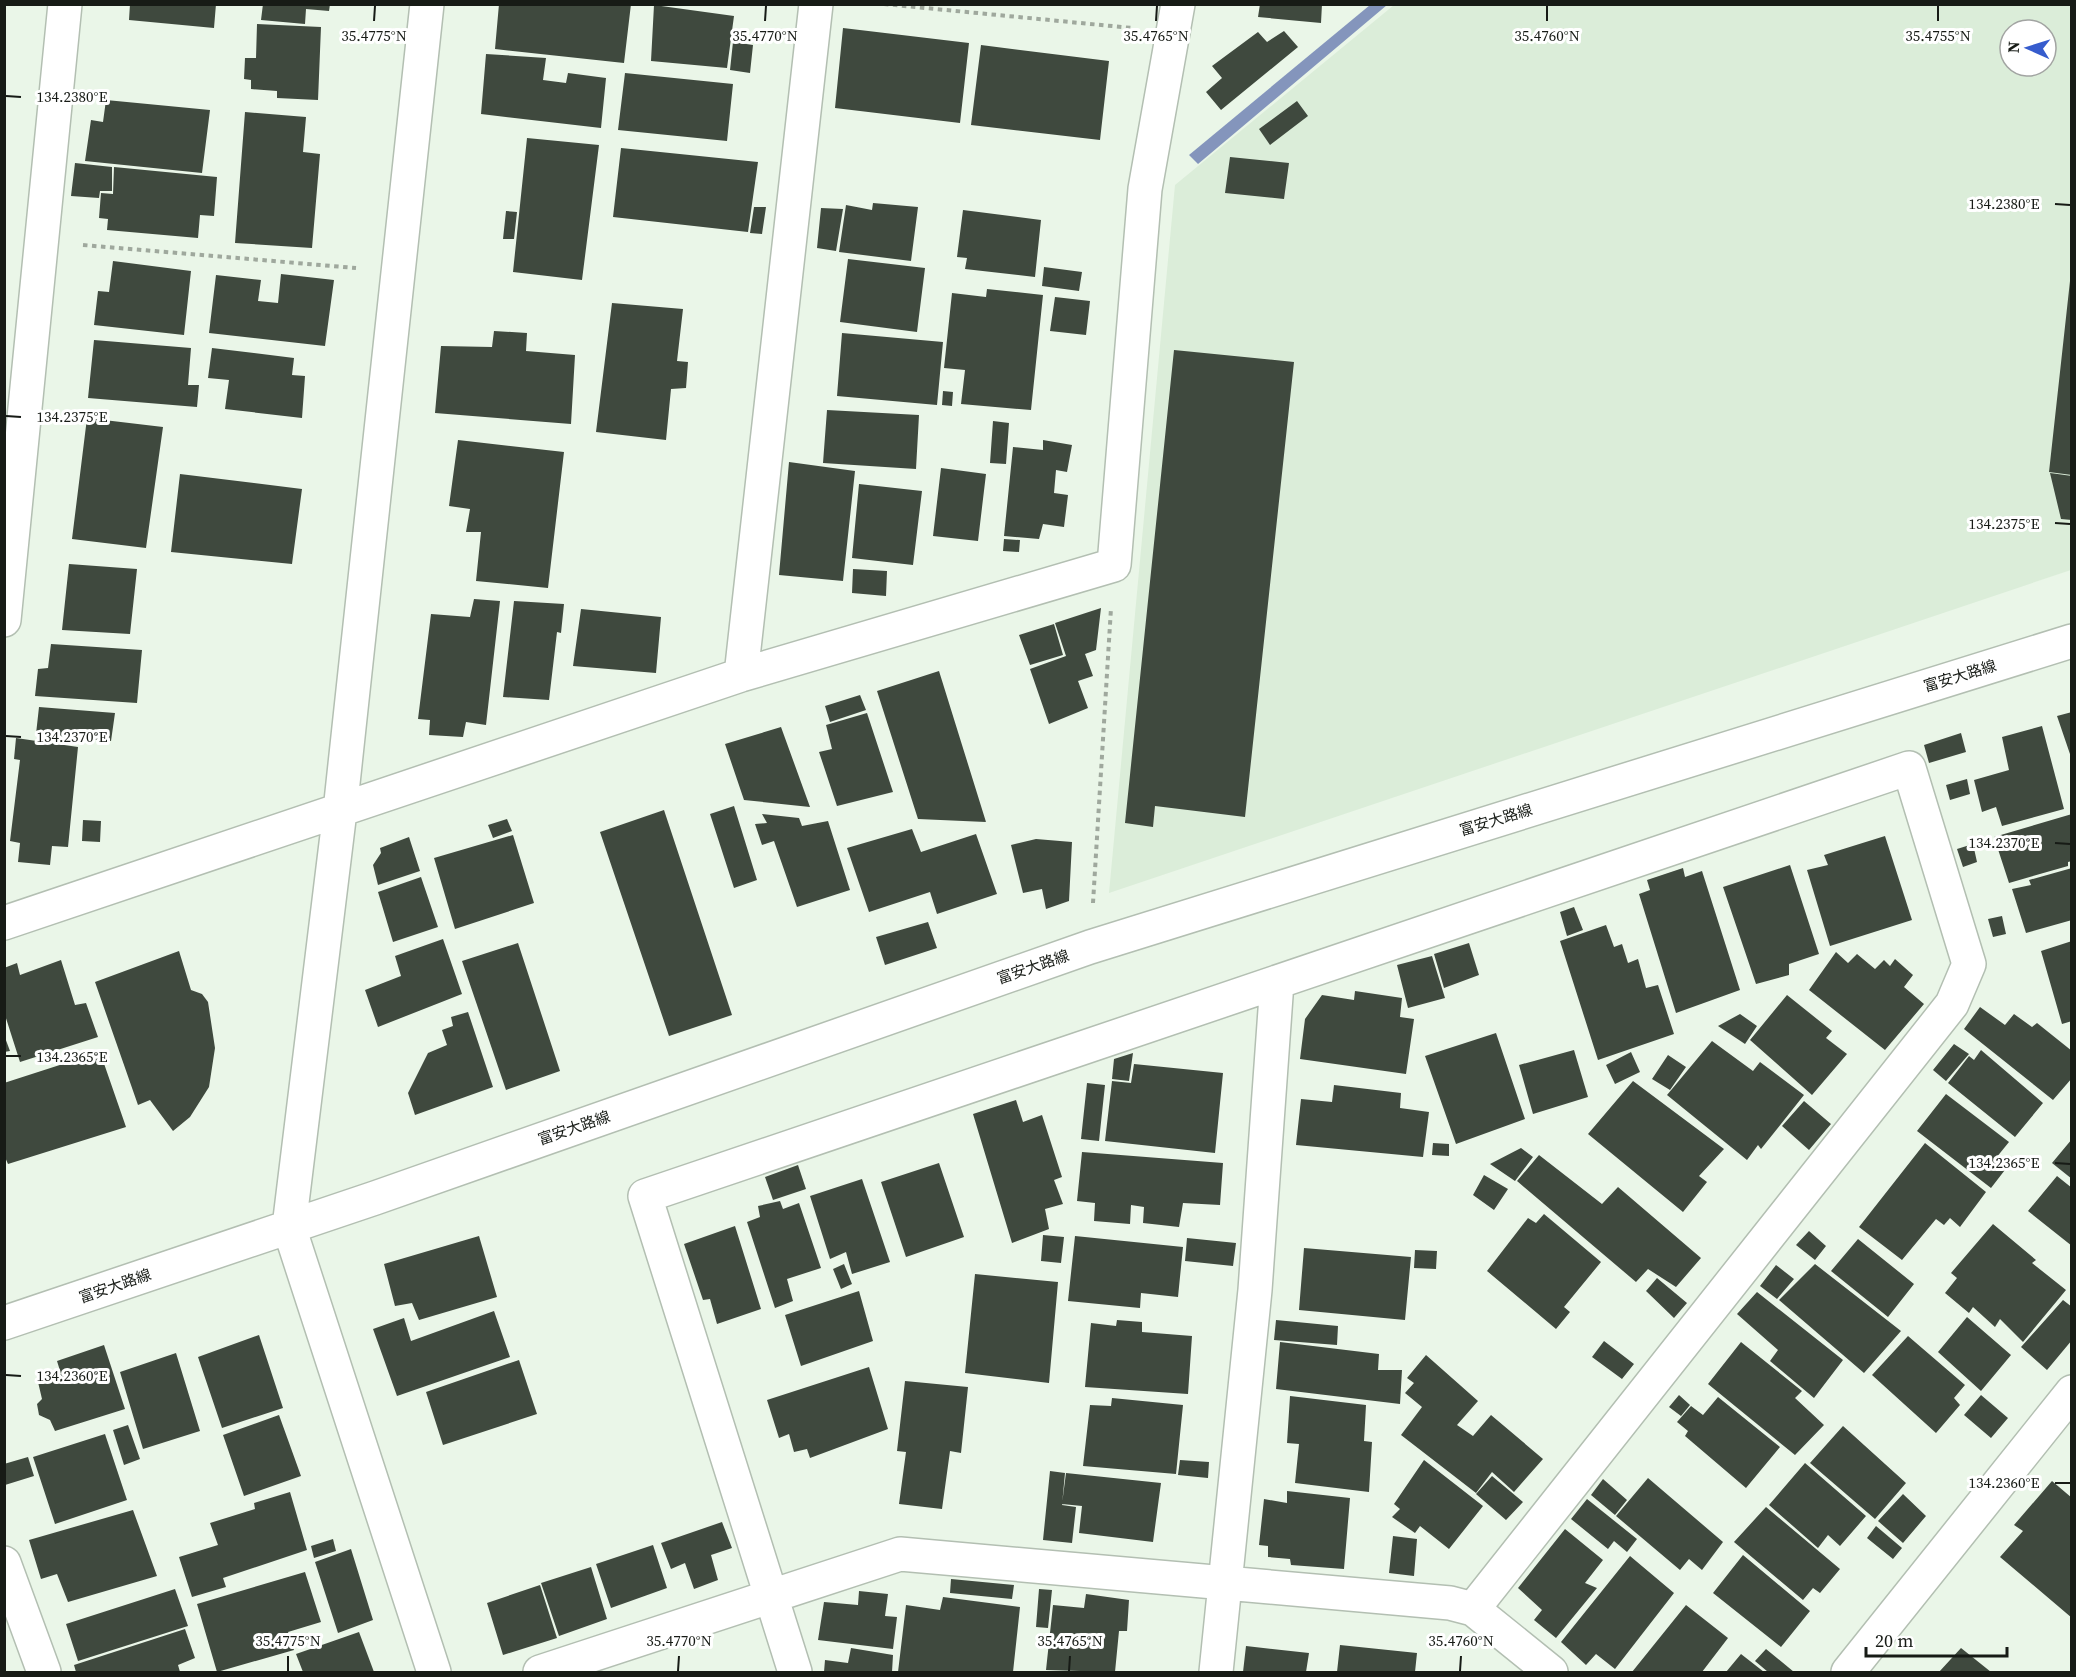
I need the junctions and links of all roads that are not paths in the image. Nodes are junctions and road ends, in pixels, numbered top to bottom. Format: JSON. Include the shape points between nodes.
{"nodes":[{"id":1,"x":65,"y":4,"type":"edge"},
{"id":2,"x":427,"y":4,"type":"edge"},
{"id":3,"x":816,"y":4,"type":"edge"},
{"id":4,"x":1176,"y":18,"type":"edge"},
{"id":5,"x":4,"y":620,"type":"edge"},
{"id":6,"x":2072,"y":641,"type":"edge"},
{"id":7,"x":741,"y":675,"type":"junction"},
{"id":8,"x":340,"y":811,"type":"junction"},
{"id":9,"x":4,"y":923,"type":"edge"},
{"id":10,"x":1277,"y":982,"type":"junction"},
{"id":11,"x":289,"y":1227,"type":"junction"},
{"id":12,"x":4,"y":1323,"type":"edge"},
{"id":13,"x":2072,"y":1392,"type":"edge"},
{"id":14,"x":4,"y":1563,"type":"edge"},
{"id":15,"x":1227,"y":1585,"type":"junction"},
{"id":16,"x":773,"y":1596,"type":"junction"},
{"id":17,"x":1473,"y":1610,"type":"junction"},
{"id":18,"x":44,"y":1672,"type":"edge"},
{"id":19,"x":434,"y":1672,"type":"edge"},
{"id":20,"x":540,"y":1672,"type":"edge"},
{"id":21,"x":795,"y":1672,"type":"edge"},
{"id":22,"x":1216,"y":1672,"type":"edge"},
{"id":23,"x":1551,"y":1672,"type":"edge"},
{"id":24,"x":1848,"y":1672,"type":"edge"}],
"edges":[{"from":1,"to":5,"type":"street"},
{"from":2,"to":8,"type":"street"},
{"from":3,"to":7,"type":"street"},
{"from":4,"to":7,"type":"street","via":[[1145,189],[1114,565]]},
{"from":6,"to":11,"type":"street","name":"富安大路線","via":[[1090,947]]},
{"from":7,"to":8,"type":"street"},
{"from":8,"to":9,"type":"street"},
{"from":8,"to":11,"type":"street"},
{"from":10,"to":15,"type":"street","via":[[1255,1290]]},
{"from":10,"to":16,"type":"street","via":[[645,1197]]},
{"from":10,"to":17,"type":"street","via":[[1909,768],[1969,964],[1952,1004]]},
{"from":11,"to":12,"type":"street","name":"富安大路線"},
{"from":11,"to":19,"type":"street"},
{"from":13,"to":24,"type":"street"},
{"from":14,"to":18,"type":"street"},
{"from":15,"to":16,"type":"street","via":[[900,1554]]},
{"from":15,"to":17,"type":"street","via":[[1450,1603]]},
{"from":15,"to":22,"type":"street"},
{"from":16,"to":20,"type":"street"},
{"from":16,"to":21,"type":"street"},
{"from":17,"to":23,"type":"street"}]}
